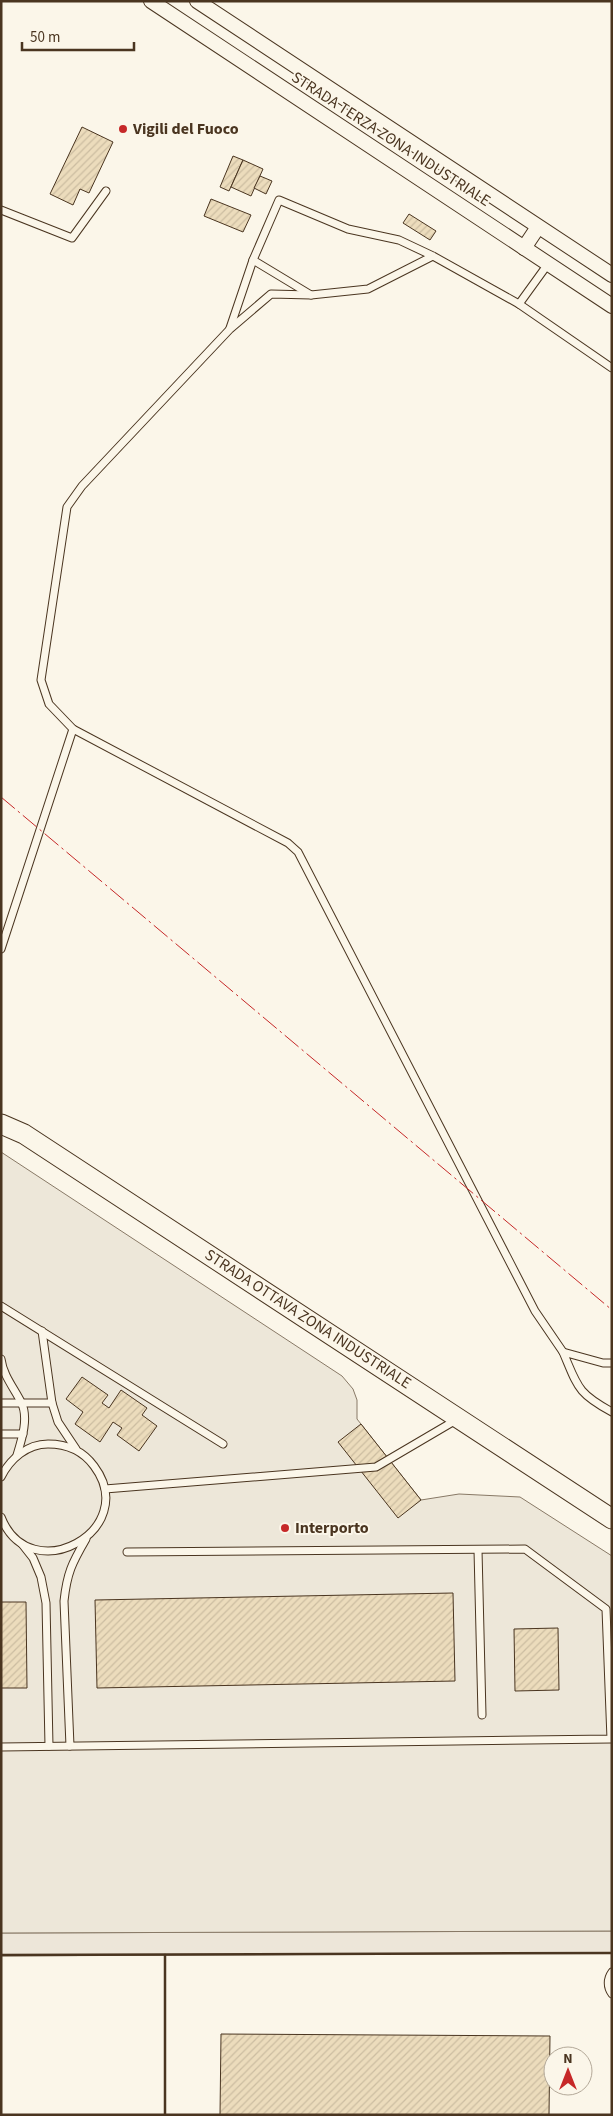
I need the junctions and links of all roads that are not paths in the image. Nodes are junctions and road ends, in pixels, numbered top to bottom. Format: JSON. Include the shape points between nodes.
{"nodes":[{"id":1,"x":151,"y":1,"type":"edge"},
{"id":2,"x":197,"y":1,"type":"edge"},
{"id":3,"x":106,"y":191,"type":"dead end"},
{"id":4,"x":1,"y":210,"type":"edge"},
{"id":5,"x":538,"y":227,"type":"junction"},
{"id":6,"x":524,"y":248,"type":"junction"},
{"id":7,"x":433,"y":256,"type":"junction"},
{"id":8,"x":253,"y":260,"type":"junction"},
{"id":9,"x":548,"y":264,"type":"junction"},
{"id":10,"x":612,"y":275,"type":"edge"},
{"id":11,"x":311,"y":295,"type":"junction"},
{"id":12,"x":519,"y":304,"type":"junction"},
{"id":13,"x":612,"y":306,"type":"edge"},
{"id":14,"x":230,"y":329,"type":"junction"},
{"id":15,"x":612,"y":368,"type":"edge"},
{"id":16,"x":73,"y":729,"type":"junction"},
{"id":17,"x":1,"y":949,"type":"edge"},
{"id":18,"x":1,"y":1124,"type":"edge"},
{"id":19,"x":2,"y":1306,"type":"edge"},
{"id":20,"x":1,"y":1316,"type":"edge"},
{"id":21,"x":42,"y":1331,"type":"junction"},
{"id":22,"x":563,"y":1352,"type":"junction"},
{"id":23,"x":1,"y":1359,"type":"edge"},
{"id":24,"x":612,"y":1363,"type":"edge"},
{"id":25,"x":1,"y":1403,"type":"edge"},
{"id":26,"x":22,"y":1403,"type":"junction"},
{"id":27,"x":52,"y":1403,"type":"junction"},
{"id":28,"x":612,"y":1412,"type":"edge"},
{"id":29,"x":458,"y":1418,"type":"junction"},
{"id":30,"x":1,"y":1434,"type":"edge"},
{"id":31,"x":23,"y":1434,"type":"junction"},
{"id":32,"x":223,"y":1444,"type":"dead end"},
{"id":33,"x":76,"y":1449,"type":"junction"},
{"id":34,"x":17,"y":1455,"type":"junction"},
{"id":35,"x":3,"y":1470,"type":"edge"},
{"id":36,"x":1,"y":1477,"type":"edge"},
{"id":37,"x":104,"y":1489,"type":"junction"},
{"id":38,"x":1,"y":1517,"type":"edge"},
{"id":39,"x":612,"y":1519,"type":"edge"},
{"id":40,"x":1,"y":1530,"type":"edge"},
{"id":41,"x":12,"y":1535,"type":"junction"},
{"id":42,"x":87,"y":1538,"type":"junction"},
{"id":43,"x":21,"y":1542,"type":"junction"},
{"id":44,"x":478,"y":1550,"type":"junction"},
{"id":45,"x":127,"y":1552,"type":"dead end"},
{"id":46,"x":482,"y":1716,"type":"dead end"},
{"id":47,"x":49,"y":1746,"type":"junction"},
{"id":48,"x":70,"y":1746,"type":"junction"},
{"id":49,"x":1,"y":1747,"type":"edge"},
{"id":50,"x":612,"y":1972,"type":"edge"},
{"id":51,"x":612,"y":1994,"type":"edge"}],
"edges":[{"from":1,"to":6,"type":"street","name":"STRADA TERZA ZONA INDUSTRIALE"},
{"from":2,"to":5,"type":"street","name":"STRADA TERZA ZONA INDUSTRIALE"},
{"from":3,"to":4,"type":"lane","via":[[72,238]]},
{"from":5,"to":6,"type":"street"},
{"from":5,"to":10,"type":"street","name":"STRADA TERZA ZONA INDUSTRIALE"},
{"from":6,"to":9,"type":"street","name":"STRADA TERZA ZONA INDUSTRIALE"},
{"from":7,"to":8,"type":"lane","via":[[398,240],[348,229],[279,200]]},
{"from":7,"to":11,"type":"lane","via":[[368,289]]},
{"from":7,"to":12,"type":"lane"},
{"from":8,"to":11,"type":"lane"},
{"from":8,"to":14,"type":"lane"},
{"from":9,"to":12,"type":"lane"},
{"from":9,"to":13,"type":"street","name":"STRADA TERZA ZONA INDUSTRIALE"},
{"from":11,"to":14,"type":"lane","via":[[272,294]]},
{"from":12,"to":15,"type":"lane"},
{"from":14,"to":16,"type":"lane","via":[[82,486],[67,507],[41,680],[49,704]]},
{"from":16,"to":17,"type":"lane"},
{"from":16,"to":22,"type":"lane","via":[[288,842],[298,852],[535,1311]]},
{"from":18,"to":29,"type":"main road","name":"STRADA OTTAVA ZONA INDUSTRIALE","via":[[24,1134]]},
{"from":19,"to":20,"type":"lane"},
{"from":19,"to":21,"type":"lane"},
{"from":21,"to":27,"type":"lane"},
{"from":21,"to":32,"type":"lane"},
{"from":22,"to":24,"type":"lane","via":[[603,1364]]},
{"from":22,"to":28,"type":"lane","via":[[580,1390],[591,1401]]},
{"from":23,"to":26,"type":"lane","via":[[10,1386]]},
{"from":25,"to":26,"type":"lane"},
{"from":26,"to":27,"type":"lane"},
{"from":26,"to":31,"type":"lane"},
{"from":27,"to":33,"type":"lane","via":[[58,1422]]},
{"from":29,"to":37,"type":"lane","via":[[376,1466]]},
{"from":29,"to":39,"type":"main road","name":"STRADA OTTAVA ZONA INDUSTRIALE"},
{"from":30,"to":31,"type":"lane"},
{"from":31,"to":34,"type":"lane"},
{"from":33,"to":34,"type":"lane","via":[[46,1444],[30,1447]]},
{"from":33,"to":37,"type":"lane","via":[[89,1458]]},
{"from":34,"to":35,"type":"lane"},
{"from":35,"to":36,"type":"lane"},
{"from":37,"to":42,"type":"lane","via":[[101,1516]]},
{"from":38,"to":41,"type":"lane"},
{"from":40,"to":41,"type":"lane"},
{"from":41,"to":43,"type":"lane"},
{"from":42,"to":43,"type":"lane","via":[[72,1547],[54,1551],[37,1549]]},
{"from":42,"to":48,"type":"lane","via":[[66,1578],[64,1601]]},
{"from":43,"to":47,"type":"lane","via":[[41,1577],[46,1603]]},
{"from":44,"to":45,"type":"lane"},
{"from":44,"to":46,"type":"lane"},
{"from":44,"to":48,"type":"lane","via":[[525,1549],[606,1609],[611,1740]]},
{"from":47,"to":48,"type":"lane"},
{"from":47,"to":49,"type":"lane"},
{"from":50,"to":51,"type":"lane","via":[[608,1977],[608,1989]]}]}
